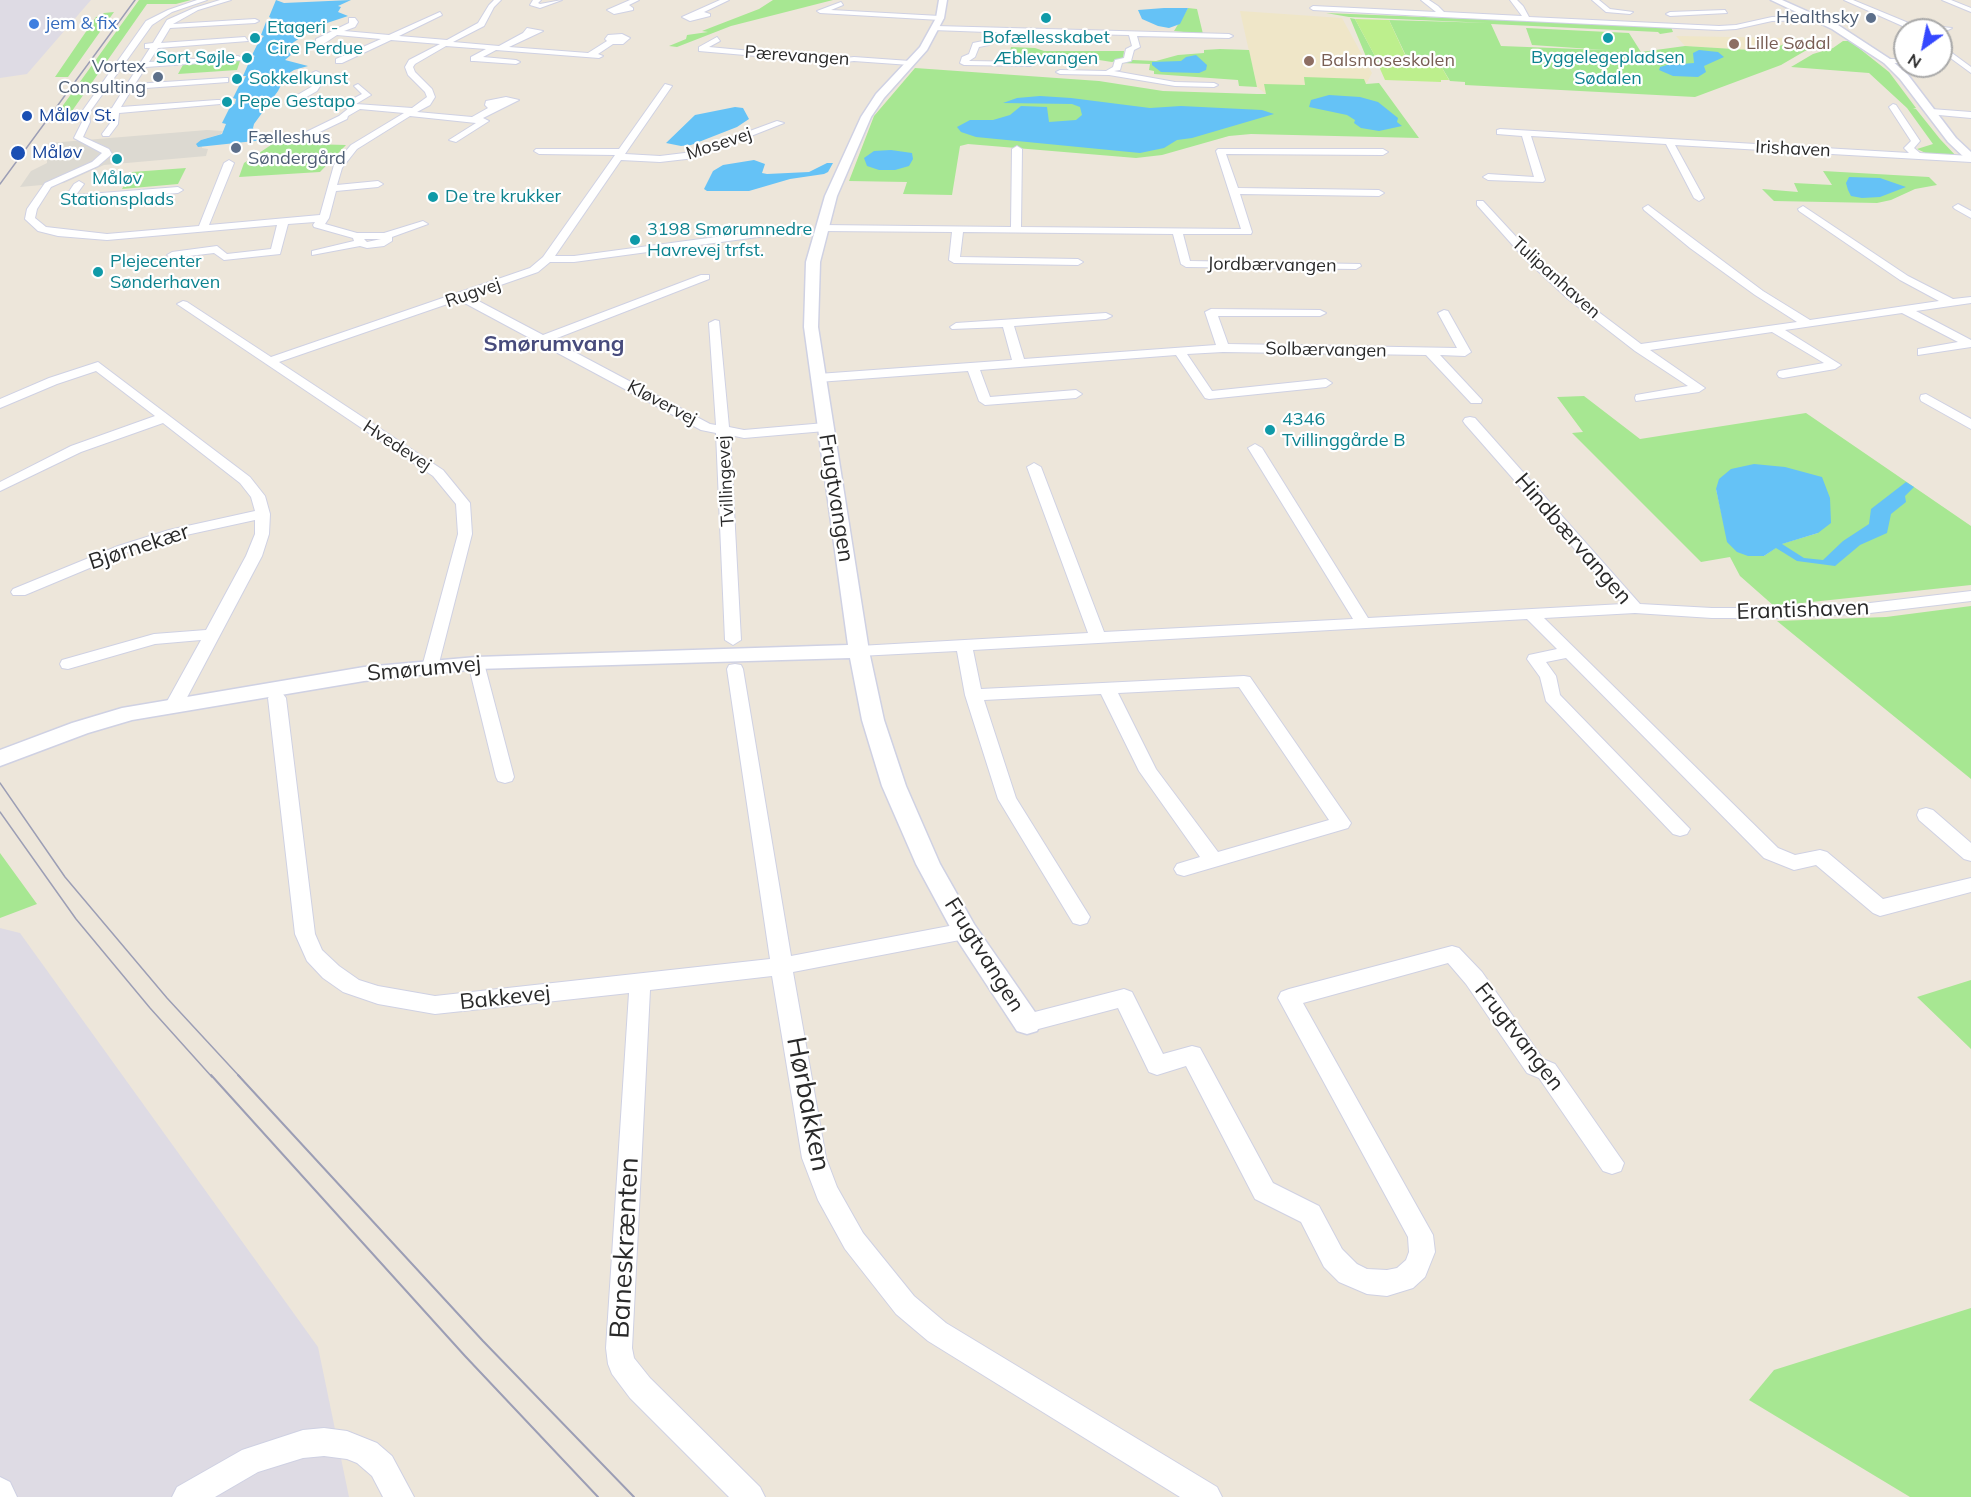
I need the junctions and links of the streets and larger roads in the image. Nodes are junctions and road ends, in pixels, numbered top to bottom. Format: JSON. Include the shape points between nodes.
{"nodes":[{"id":1,"x":204,"y":0,"type":"edge"},
{"id":2,"x":228,"y":0,"type":"edge"},
{"id":3,"x":498,"y":0,"type":"edge"},
{"id":4,"x":538,"y":0,"type":"edge"},
{"id":5,"x":558,"y":0,"type":"edge"},
{"id":6,"x":636,"y":0,"type":"edge"},
{"id":7,"x":728,"y":0,"type":"edge"},
{"id":8,"x":1424,"y":0,"type":"edge"},
{"id":9,"x":1513,"y":0,"type":"edge"},
{"id":10,"x":1595,"y":0,"type":"edge"},
{"id":11,"x":1775,"y":0,"type":"edge"},
{"id":12,"x":1847,"y":0,"type":"edge"},
{"id":13,"x":1945,"y":0,"type":"edge"},
{"id":14,"x":738,"y":1,"type":"edge"},
{"id":15,"x":841,"y":4,"type":"dead end"},
{"id":16,"x":1705,"y":4,"type":"dead end"},
{"id":17,"x":625,"y":6,"type":"dead end"},
{"id":18,"x":1313,"y":8,"type":"dead end"},
{"id":19,"x":1971,"y":10,"type":"edge"},
{"id":20,"x":700,"y":13,"type":"dead end"},
{"id":21,"x":1641,"y":13,"type":"dead end"},
{"id":22,"x":1660,"y":14,"type":"dead end"},
{"id":23,"x":1442,"y":15,"type":"junction"},
{"id":24,"x":1732,"y":15,"type":"junction"},
{"id":25,"x":944,"y":16,"type":"edge"},
{"id":26,"x":452,"y":17,"type":"dead end"},
{"id":27,"x":1817,"y":18,"type":"junction"},
{"id":28,"x":1527,"y":19,"type":"junction"},
{"id":29,"x":1893,"y":19,"type":"edge"},
{"id":30,"x":352,"y":20,"type":"dead end"},
{"id":31,"x":255,"y":21,"type":"dead end"},
{"id":32,"x":1752,"y":22,"type":"junction"},
{"id":33,"x":167,"y":26,"type":"junction"},
{"id":34,"x":1015,"y":26,"type":"dead end"},
{"id":35,"x":1062,"y":27,"type":"dead end"},
{"id":36,"x":145,"y":28,"type":"junction"},
{"id":37,"x":1039,"y":28,"type":"junction"},
{"id":38,"x":971,"y":29,"type":"junction"},
{"id":39,"x":991,"y":30,"type":"junction"},
{"id":40,"x":402,"y":32,"type":"junction"},
{"id":41,"x":337,"y":33,"type":"junction"},
{"id":42,"x":1133,"y":33,"type":"junction"},
{"id":43,"x":424,"y":34,"type":"dead end"},
{"id":44,"x":527,"y":34,"type":"dead end"},
{"id":45,"x":1229,"y":36,"type":"dead end"},
{"id":46,"x":391,"y":37,"type":"junction"},
{"id":47,"x":245,"y":39,"type":"dead end"},
{"id":48,"x":717,"y":39,"type":"dead end"},
{"id":49,"x":987,"y":39,"type":"junction"},
{"id":50,"x":999,"y":39,"type":"dead end"},
{"id":51,"x":1056,"y":40,"type":"dead end"},
{"id":52,"x":1068,"y":41,"type":"dead end"},
{"id":53,"x":381,"y":42,"type":"junction"},
{"id":54,"x":611,"y":42,"type":"dead end"},
{"id":55,"x":319,"y":43,"type":"dead end"},
{"id":56,"x":448,"y":43,"type":"junction"},
{"id":57,"x":404,"y":44,"type":"dead end"},
{"id":58,"x":155,"y":45,"type":"junction"},
{"id":59,"x":132,"y":47,"type":"junction"},
{"id":60,"x":497,"y":48,"type":"junction"},
{"id":61,"x":1953,"y":50,"type":"edge"},
{"id":62,"x":1963,"y":52,"type":"dead end"},
{"id":63,"x":1953,"y":56,"type":"edge"},
{"id":64,"x":238,"y":58,"type":"dead end"},
{"id":65,"x":365,"y":61,"type":"dead end"},
{"id":66,"x":1887,"y":61,"type":"junction"},
{"id":67,"x":1893,"y":61,"type":"edge"},
{"id":68,"x":516,"y":62,"type":"dead end"},
{"id":69,"x":910,"y":63,"type":"junction"},
{"id":70,"x":1028,"y":64,"type":"dead end"},
{"id":71,"x":1953,"y":64,"type":"edge"},
{"id":72,"x":1962,"y":64,"type":"junction"},
{"id":73,"x":143,"y":65,"type":"junction"},
{"id":74,"x":117,"y":67,"type":"junction"},
{"id":75,"x":1971,"y":71,"type":"edge"},
{"id":76,"x":1060,"y":72,"type":"dead end"},
{"id":77,"x":316,"y":73,"type":"dead end"},
{"id":78,"x":1109,"y":74,"type":"junction"},
{"id":79,"x":225,"y":80,"type":"dead end"},
{"id":80,"x":1214,"y":85,"type":"dead end"},
{"id":81,"x":358,"y":86,"type":"dead end"},
{"id":82,"x":669,"y":86,"type":"dead end"},
{"id":83,"x":130,"y":87,"type":"junction"},
{"id":84,"x":102,"y":89,"type":"junction"},
{"id":85,"x":217,"y":102,"type":"dead end"},
{"id":86,"x":347,"y":105,"type":"junction"},
{"id":87,"x":359,"y":106,"type":"junction"},
{"id":88,"x":495,"y":107,"type":"dead end"},
{"id":89,"x":1893,"y":107,"type":"dead end"},
{"id":90,"x":115,"y":110,"type":"junction"},
{"id":91,"x":412,"y":112,"type":"junction"},
{"id":92,"x":1931,"y":112,"type":"junction"},
{"id":93,"x":85,"y":113,"type":"junction"},
{"id":94,"x":1971,"y":115,"type":"edge"},
{"id":95,"x":474,"y":120,"type":"junction"},
{"id":96,"x":780,"y":123,"type":"dead end"},
{"id":97,"x":1500,"y":132,"type":"dead end"},
{"id":98,"x":106,"y":134,"type":"dead end"},
{"id":99,"x":1526,"y":134,"type":"junction"},
{"id":100,"x":303,"y":137,"type":"dead end"},
{"id":101,"x":453,"y":140,"type":"dead end"},
{"id":102,"x":1669,"y":142,"type":"junction"},
{"id":103,"x":1017,"y":149,"type":"dead end"},
{"id":104,"x":539,"y":151,"type":"dead end"},
{"id":105,"x":1383,"y":152,"type":"dead end"},
{"id":106,"x":622,"y":154,"type":"junction"},
{"id":107,"x":1918,"y":156,"type":"junction"},
{"id":108,"x":1971,"y":159,"type":"edge"},
{"id":109,"x":229,"y":163,"type":"dead end"},
{"id":110,"x":1488,"y":177,"type":"dead end"},
{"id":111,"x":378,"y":184,"type":"dead end"},
{"id":112,"x":331,"y":189,"type":"junction"},
{"id":113,"x":178,"y":190,"type":"dead end"},
{"id":114,"x":1234,"y":190,"type":"junction"},
{"id":115,"x":63,"y":193,"type":"dead end"},
{"id":116,"x":1380,"y":193,"type":"dead end"},
{"id":117,"x":1699,"y":198,"type":"dead end"},
{"id":118,"x":1480,"y":203,"type":"dead end"},
{"id":119,"x":1958,"y":207,"type":"dead end"},
{"id":120,"x":1648,"y":208,"type":"dead end"},
{"id":121,"x":1803,"y":209,"type":"dead end"},
{"id":122,"x":1971,"y":215,"type":"edge"},
{"id":123,"x":324,"y":218,"type":"junction"},
{"id":124,"x":283,"y":222,"type":"junction"},
{"id":125,"x":423,"y":224,"type":"dead end"},
{"id":126,"x":821,"y":228,"type":"junction"},
{"id":127,"x":798,"y":229,"type":"dead end"},
{"id":128,"x":958,"y":229,"type":"junction"},
{"id":129,"x":202,"y":230,"type":"junction"},
{"id":130,"x":1016,"y":230,"type":"junction"},
{"id":131,"x":1177,"y":232,"type":"junction"},
{"id":132,"x":358,"y":240,"type":"junction"},
{"id":133,"x":316,"y":253,"type":"dead end"},
{"id":134,"x":172,"y":255,"type":"dead end"},
{"id":135,"x":547,"y":259,"type":"junction"},
{"id":136,"x":1078,"y":262,"type":"dead end"},
{"id":137,"x":1356,"y":266,"type":"dead end"},
{"id":138,"x":705,"y":277,"type":"dead end"},
{"id":139,"x":462,"y":297,"type":"junction"},
{"id":140,"x":1971,"y":300,"type":"edge"},
{"id":141,"x":1951,"y":303,"type":"junction"},
{"id":142,"x":183,"y":304,"type":"dead end"},
{"id":143,"x":1904,"y":310,"type":"junction"},
{"id":144,"x":1320,"y":313,"type":"dead end"},
{"id":145,"x":1444,"y":313,"type":"dead end"},
{"id":146,"x":1106,"y":316,"type":"dead end"},
{"id":147,"x":716,"y":323,"type":"dead end"},
{"id":148,"x":1807,"y":323,"type":"junction"},
{"id":149,"x":1008,"y":324,"type":"junction"},
{"id":150,"x":956,"y":327,"type":"dead end"},
{"id":151,"x":1773,"y":328,"type":"junction"},
{"id":152,"x":543,"y":339,"type":"junction"},
{"id":153,"x":1223,"y":348,"type":"junction"},
{"id":154,"x":1639,"y":348,"type":"junction"},
{"id":155,"x":1179,"y":351,"type":"junction"},
{"id":156,"x":1429,"y":351,"type":"junction"},
{"id":157,"x":1922,"y":352,"type":"dead end"},
{"id":158,"x":269,"y":362,"type":"junction"},
{"id":159,"x":1020,"y":363,"type":"junction"},
{"id":160,"x":972,"y":366,"type":"junction"},
{"id":161,"x":1783,"y":374,"type":"dead end"},
{"id":162,"x":818,"y":378,"type":"junction"},
{"id":163,"x":1326,"y":383,"type":"dead end"},
{"id":164,"x":1076,"y":394,"type":"dead end"},
{"id":165,"x":1641,"y":398,"type":"dead end"},
{"id":166,"x":1926,"y":398,"type":"dead end"},
{"id":167,"x":1476,"y":400,"type":"dead end"},
{"id":168,"x":0,"y":404,"type":"edge"},
{"id":169,"x":163,"y":418,"type":"junction"},
{"id":170,"x":1470,"y":421,"type":"dead end"},
{"id":171,"x":1971,"y":424,"type":"edge"},
{"id":172,"x":825,"y":427,"type":"junction"},
{"id":173,"x":723,"y":432,"type":"junction"},
{"id":174,"x":1255,"y":448,"type":"dead end"},
{"id":175,"x":1034,"y":466,"type":"dead end"},
{"id":176,"x":0,"y":487,"type":"edge"},
{"id":177,"x":263,"y":514,"type":"junction"},
{"id":178,"x":19,"y":592,"type":"dead end"},
{"id":179,"x":1971,"y":596,"type":"edge"},
{"id":180,"x":1635,"y":608,"type":"junction"},
{"id":181,"x":1530,"y":613,"type":"junction"},
{"id":182,"x":1363,"y":622,"type":"junction"},
{"id":183,"x":213,"y":634,"type":"junction"},
{"id":184,"x":1098,"y":637,"type":"junction"},
{"id":185,"x":733,"y":640,"type":"dead end"},
{"id":186,"x":964,"y":645,"type":"junction"},
{"id":187,"x":859,"y":651,"type":"junction"},
{"id":188,"x":1570,"y":652,"type":"junction"},
{"id":189,"x":476,"y":663,"type":"junction"},
{"id":190,"x":68,"y":664,"type":"dead end"},
{"id":191,"x":430,"y":667,"type":"junction"},
{"id":192,"x":735,"y":669,"type":"dead end"},
{"id":193,"x":1107,"y":688,"type":"junction"},
{"id":194,"x":974,"y":695,"type":"junction"},
{"id":195,"x":277,"y":698,"type":"dead end"},
{"id":196,"x":174,"y":705,"type":"junction"},
{"id":197,"x":0,"y":758,"type":"edge"},
{"id":198,"x":505,"y":777,"type":"dead end"},
{"id":199,"x":1926,"y":815,"type":"dead end"},
{"id":200,"x":1680,"y":829,"type":"dead end"},
{"id":201,"x":1971,"y":854,"type":"edge"},
{"id":202,"x":1212,"y":859,"type":"junction"},
{"id":203,"x":1184,"y":869,"type":"dead end"},
{"id":204,"x":1971,"y":885,"type":"edge"},
{"id":205,"x":1080,"y":917,"type":"dead end"},
{"id":206,"x":965,"y":931,"type":"junction"},
{"id":207,"x":783,"y":966,"type":"junction"},
{"id":208,"x":640,"y":983,"type":"junction"},
{"id":209,"x":1027,"y":1023,"type":"joint"},
{"id":210,"x":1612,"y":1163,"type":"dead end"},
{"id":211,"x":0,"y":1492,"type":"edge"},
{"id":212,"x":2,"y":1497,"type":"edge"},
{"id":213,"x":187,"y":1497,"type":"edge"},
{"id":214,"x":399,"y":1497,"type":"edge"},
{"id":215,"x":750,"y":1497,"type":"edge"},
{"id":216,"x":1207,"y":1497,"type":"edge"}],
"edges":[{"from":1,"to":36,"type":"street","via":[[170,11]]},
{"from":2,"to":33,"type":"street","via":[[185,13]]},
{"from":3,"to":56,"type":"street","via":[[481,24]]},
{"from":4,"to":5,"type":"street","via":[[532,4],[540,6]]},
{"from":6,"to":17,"type":"street"},
{"from":7,"to":14,"type":"street"},
{"from":7,"to":20,"type":"street"},
{"from":8,"to":23,"type":"street"},
{"from":9,"to":28,"type":"street"},
{"from":10,"to":21,"type":"street","via":[[1608,11]]},
{"from":11,"to":27,"type":"street"},
{"from":12,"to":29,"type":"street"},
{"from":13,"to":19,"type":"street"},
{"from":15,"to":25,"type":"street","via":[[820,11]]},
{"from":16,"to":24,"type":"street"},
{"from":18,"to":23,"type":"street"},
{"from":22,"to":24,"type":"street"},
{"from":23,"to":28,"type":"street"},
{"from":24,"to":32,"type":"street"},
{"from":25,"to":38,"type":"street"},
{"from":25,"to":38,"type":"street"},
{"from":25,"to":69,"type":"street","name":"Frugtvangen"},
{"from":26,"to":40,"type":"street","via":[[438,15]]},
{"from":27,"to":32,"type":"street"},
{"from":27,"to":66,"type":"street","via":[[1851,35]]},
{"from":28,"to":32,"type":"street","via":[[1719,28]]},
{"from":30,"to":41,"type":"street","via":[[352,25]]},
{"from":31,"to":33,"type":"street"},
{"from":33,"to":36,"type":"street"},
{"from":33,"to":58,"type":"street"},
{"from":34,"to":37,"type":"street"},
{"from":35,"to":37,"type":"street"},
{"from":36,"to":59,"type":"street"},
{"from":37,"to":39,"type":"street"},
{"from":37,"to":42,"type":"street"},
{"from":38,"to":39,"type":"street"},
{"from":39,"to":49,"type":"street"},
{"from":40,"to":43,"type":"street"},
{"from":40,"to":46,"type":"street"},
{"from":41,"to":46,"type":"street"},
{"from":41,"to":55,"type":"street"},
{"from":42,"to":45,"type":"street"},
{"from":42,"to":78,"type":"street","via":[[1133,42],[1140,45],[1130,49],[1128,59],[1118,62]]},
{"from":44,"to":60,"type":"street"},
{"from":46,"to":53,"type":"street"},
{"from":46,"to":56,"type":"street"},
{"from":47,"to":58,"type":"street"},
{"from":48,"to":69,"type":"street","name":"Pærevangen","via":[[702,49]]},
{"from":49,"to":50,"type":"street"},
{"from":49,"to":70,"type":"street","via":[[986,43],[976,45],[964,63]]},
{"from":51,"to":52,"type":"street"},
{"from":53,"to":57,"type":"street"},
{"from":53,"to":65,"type":"street","via":[[341,60]]},
{"from":54,"to":60,"type":"street","via":[[595,55]]},
{"from":56,"to":60,"type":"street"},
{"from":56,"to":91,"type":"street","via":[[409,67],[431,97]]},
{"from":58,"to":59,"type":"street"},
{"from":58,"to":73,"type":"street"},
{"from":59,"to":74,"type":"street"},
{"from":60,"to":68,"type":"street","via":[[474,59]]},
{"from":61,"to":62,"type":"street"},
{"from":63,"to":72,"type":"street"},
{"from":64,"to":73,"type":"street"},
{"from":66,"to":67,"type":"street"},
{"from":66,"to":92,"type":"street"},
{"from":69,"to":126,"type":"street","name":"Frugtvangen","via":[[866,117]]},
{"from":71,"to":72,"type":"street"},
{"from":72,"to":75,"type":"street"},
{"from":73,"to":74,"type":"street"},
{"from":73,"to":83,"type":"street"},
{"from":74,"to":84,"type":"street"},
{"from":76,"to":78,"type":"street"},
{"from":77,"to":86,"type":"street","via":[[318,83],[314,89],[291,102]]},
{"from":78,"to":80,"type":"street","via":[[1152,82]]},
{"from":79,"to":83,"type":"street"},
{"from":81,"to":86,"type":"street","via":[[367,95]]},
{"from":82,"to":106,"type":"street","name":"Rugvej"},
{"from":83,"to":84,"type":"street"},
{"from":83,"to":90,"type":"street"},
{"from":84,"to":93,"type":"street"},
{"from":85,"to":90,"type":"street"},
{"from":86,"to":87,"type":"street"},
{"from":87,"to":91,"type":"street"},
{"from":87,"to":100,"type":"street"},
{"from":88,"to":95,"type":"street"},
{"from":89,"to":107,"type":"street","via":[[1916,141],[1909,148]]},
{"from":90,"to":93,"type":"street"},
{"from":90,"to":98,"type":"street","via":[[115,122]]},
{"from":91,"to":95,"type":"street"},
{"from":91,"to":112,"type":"street","via":[[354,147],[337,168]]},
{"from":92,"to":94,"type":"street"},
{"from":92,"to":108,"type":"street"},
{"from":93,"to":129,"type":"street","via":[[86,122],[78,138],[107,153],[95,164],[55,181],[32,209],[30,219],[42,229],[58,233],[106,237]]},
{"from":95,"to":101,"type":"street","via":[[485,121]]},
{"from":96,"to":106,"type":"street","name":"Mosevej","via":[[695,155],[660,159]]},
{"from":97,"to":99,"type":"street","name":"Irishaven"},
{"from":99,"to":102,"type":"street","name":"Irishaven","via":[[1569,132]]},
{"from":99,"to":110,"type":"street","via":[[1540,180]]},
{"from":102,"to":107,"type":"street","name":"Irishaven"},
{"from":102,"to":117,"type":"street"},
{"from":103,"to":130,"type":"street"},
{"from":104,"to":106,"type":"street"},
{"from":105,"to":114,"type":"street","name":"Jordbærvangen","via":[[1221,151]]},
{"from":106,"to":135,"type":"street","name":"Rugvej"},
{"from":107,"to":108,"type":"street","name":"Irishaven"},
{"from":109,"to":129,"type":"street"},
{"from":111,"to":112,"type":"street"},
{"from":112,"to":123,"type":"street"},
{"from":113,"to":115,"type":"street","via":[[69,199],[76,188]]},
{"from":114,"to":116,"type":"street"},
{"from":114,"to":131,"type":"street","name":"Jordbærvangen","via":[[1247,232]]},
{"from":118,"to":154,"type":"street","name":"Tulipanhaven","via":[[1528,257],[1572,297]]},
{"from":119,"to":122,"type":"street"},
{"from":120,"to":148,"type":"street","via":[[1694,246]]},
{"from":121,"to":141,"type":"street","via":[[1904,278]]},
{"from":123,"to":124,"type":"street"},
{"from":123,"to":132,"type":"street","via":[[318,225],[322,228]]},
{"from":124,"to":129,"type":"street"},
{"from":124,"to":134,"type":"street","via":[[276,252],[224,257],[217,249]]},
{"from":125,"to":132,"type":"street"},
{"from":126,"to":128,"type":"street","name":"Jordbærvangen"},
{"from":126,"to":162,"type":"street","name":"Frugtvangen","via":[[810,295]]},
{"from":127,"to":135,"type":"street","via":[[574,259]]},
{"from":128,"to":130,"type":"street","name":"Jordbærvangen"},
{"from":128,"to":136,"type":"street","via":[[954,260]]},
{"from":130,"to":131,"type":"street","name":"Jordbærvangen"},
{"from":131,"to":137,"type":"street","name":"Jordbærvangen","via":[[1186,264]]},
{"from":132,"to":133,"type":"street"},
{"from":135,"to":139,"type":"street","name":"Rugvej","via":[[522,276]]},
{"from":138,"to":152,"type":"street"},
{"from":139,"to":152,"type":"street","name":"Kløvervej"},
{"from":139,"to":158,"type":"street","name":"Rugvej"},
{"from":140,"to":141,"type":"street"},
{"from":141,"to":143,"type":"street"},
{"from":142,"to":158,"type":"street","name":"Hvedevej"},
{"from":143,"to":148,"type":"street"},
{"from":143,"to":157,"type":"street","via":[[1970,344]]},
{"from":144,"to":153,"type":"street","name":"Solbærvangen","via":[[1211,312]]},
{"from":145,"to":156,"type":"street","name":"Solbærvangen","via":[[1465,352]]},
{"from":146,"to":149,"type":"street"},
{"from":147,"to":173,"type":"street","name":"Tvillingevej"},
{"from":148,"to":151,"type":"street"},
{"from":149,"to":150,"type":"street"},
{"from":149,"to":159,"type":"street"},
{"from":151,"to":154,"type":"street"},
{"from":151,"to":161,"type":"street","via":[[1835,365]]},
{"from":152,"to":173,"type":"street","name":"Kløvervej","via":[[706,427]]},
{"from":153,"to":155,"type":"street","name":"Solbærvangen"},
{"from":153,"to":156,"type":"street","name":"Solbærvangen"},
{"from":154,"to":165,"type":"street","name":"Tulipanhaven","via":[[1699,388]]},
{"from":155,"to":159,"type":"street","name":"Solbærvangen"},
{"from":155,"to":163,"type":"street","name":"Solbærvangen","via":[[1209,394]]},
{"from":156,"to":167,"type":"street"},
{"from":158,"to":191,"type":"street","name":"Hvedevej","via":[[438,473],[463,503],[465,534]]},
{"from":159,"to":160,"type":"street","name":"Solbærvangen"},
{"from":160,"to":162,"type":"street","name":"Solbærvangen"},
{"from":160,"to":164,"type":"street","via":[[985,401]]},
{"from":162,"to":172,"type":"street","name":"Frugtvangen"},
{"from":166,"to":171,"type":"street"},
{"from":168,"to":169,"type":"street","via":[[99,366]]},
{"from":169,"to":176,"type":"street","via":[[76,449]]},
{"from":169,"to":177,"type":"street","via":[[245,480],[258,496]]},
{"from":170,"to":180,"type":"street","name":"Hindbærvangen"},
{"from":172,"to":173,"type":"street","name":"Kløvervej","via":[[744,434]]},
{"from":172,"to":187,"type":"street","name":"Frugtvangen"},
{"from":173,"to":185,"type":"street","name":"Tvillingevej"},
{"from":174,"to":182,"type":"street"},
{"from":175,"to":184,"type":"street"},
{"from":177,"to":178,"type":"street","name":"Bjørnekær","via":[[174,533],[123,549]]},
{"from":177,"to":183,"type":"street","via":[[262,534],[254,556]]},
{"from":179,"to":180,"type":"street","name":"Erantishaven","via":[[1870,608],[1777,613]]},
{"from":180,"to":181,"type":"street","name":"Hindbærvangen"},
{"from":181,"to":182,"type":"street","name":"Hindbærvangen"},
{"from":181,"to":188,"type":"street"},
{"from":182,"to":184,"type":"street","name":"Hindbærvangen"},
{"from":183,"to":190,"type":"street","via":[[154,639]]},
{"from":183,"to":196,"type":"street"},
{"from":184,"to":186,"type":"street","name":"Hindbærvangen"},
{"from":186,"to":187,"type":"street","name":"Hindbærvangen"},
{"from":186,"to":194,"type":"street"},
{"from":187,"to":189,"type":"street","name":"Smørumvej"},
{"from":187,"to":206,"type":"street","name":"Frugtvangen","via":[[873,720],[894,786],[928,864]]},
{"from":188,"to":200,"type":"street","via":[[1535,659],[1548,676],[1552,697]]},
{"from":188,"to":204,"type":"street","via":[[1771,853],[1794,863],[1820,857],[1880,908]]},
{"from":189,"to":191,"type":"street","name":"Smørumvej"},
{"from":189,"to":198,"type":"street"},
{"from":191,"to":196,"type":"street","name":"Smørumvej"},
{"from":192,"to":207,"type":"street","name":"Hørbakken"},
{"from":193,"to":194,"type":"street"},
{"from":193,"to":202,"type":"street","via":[[1148,771]]},
{"from":193,"to":202,"type":"street","via":[[1244,681],[1341,823]]},
{"from":194,"to":205,"type":"street","via":[[1007,799]]},
{"from":195,"to":208,"type":"street","name":"Bakkevej","via":[[305,934],[314,955],[331,972],[351,986],[378,995],[435,1005]]},
{"from":196,"to":197,"type":"street","name":"Smørumvej","via":[[107,719]]},
{"from":199,"to":201,"type":"street"},
{"from":202,"to":203,"type":"street"},
{"from":206,"to":207,"type":"street","name":"Bakkevej"},
{"from":206,"to":209,"type":"street","name":"Frugtvangen"},
{"from":207,"to":208,"type":"street","name":"Bakkevej"},
{"from":207,"to":216,"type":"street","name":"Hørbakken","via":[[814,1158],[827,1192],[872,1266],[905,1305],[937,1332]]},
{"from":208,"to":215,"type":"street","name":"Baneskrænten","via":[[619,1348],[622,1364],[640,1388]]},
{"from":209,"to":210,"type":"street","name":"Frugtvangen","via":[[1124,998],[1157,1065],[1192,1055],[1264,1191],[1310,1214],[1333,1258],[1348,1273],[1367,1281],[1387,1284],[1404,1279],[1416,1268],[1422,1252],[1420,1235],[1289,998],[1452,954],[1535,1066],[1547,1071]]},
{"from":211,"to":212,"type":"street"},
{"from":213,"to":214,"type":"street","via":[[252,1460],[303,1444],[324,1442],[347,1445],[367,1454],[382,1466]]}]}
